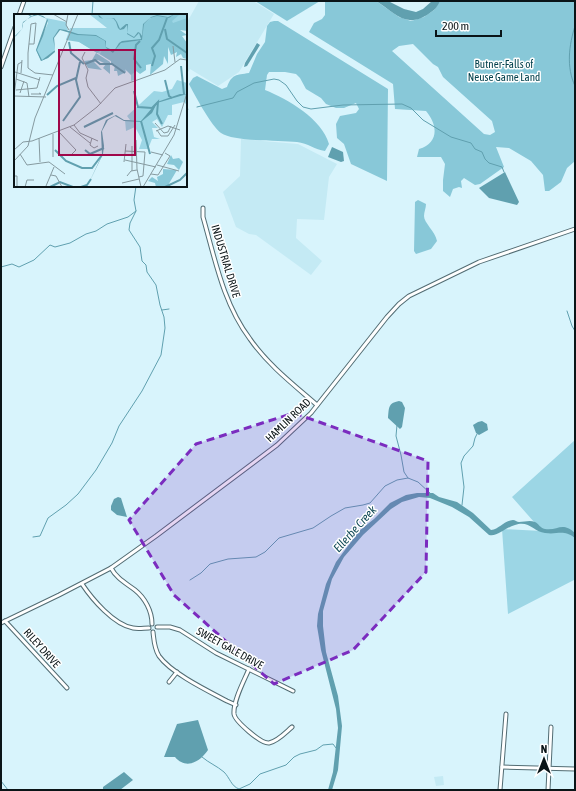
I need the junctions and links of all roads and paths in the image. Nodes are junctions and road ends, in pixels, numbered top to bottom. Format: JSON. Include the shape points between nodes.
{"nodes":[{"id":1,"x":24,"y":1,"type":"edge"},
{"id":2,"x":19,"y":14,"type":"edge"},
{"id":3,"x":14,"y":30,"type":"edge"},
{"id":4,"x":1,"y":67,"type":"edge"},
{"id":5,"x":203,"y":208,"type":"dead end"},
{"id":6,"x":575,"y":229,"type":"edge"},
{"id":7,"x":317,"y":405,"type":"junction"},
{"id":8,"x":111,"y":568,"type":"junction"},
{"id":9,"x":82,"y":584,"type":"junction"},
{"id":10,"x":3,"y":622,"type":"edge"},
{"id":11,"x":152,"y":624,"type":"junction"},
{"id":12,"x":157,"y":627,"type":"junction"},
{"id":13,"x":149,"y":628,"type":"junction"},
{"id":14,"x":153,"y":632,"type":"junction"},
{"id":15,"x":249,"y":669,"type":"junction"},
{"id":16,"x":177,"y":672,"type":"junction"},
{"id":17,"x":169,"y":682,"type":"dead end"},
{"id":18,"x":67,"y":688,"type":"dead end"},
{"id":19,"x":293,"y":691,"type":"dead end"},
{"id":20,"x":236,"y":705,"type":"junction"},
{"id":21,"x":506,"y":714,"type":"dead end"},
{"id":22,"x":292,"y":727,"type":"dead end"},
{"id":23,"x":551,"y":728,"type":"dead end"},
{"id":24,"x":502,"y":767,"type":"junction"},
{"id":25,"x":549,"y":768,"type":"junction"},
{"id":26,"x":575,"y":769,"type":"edge"},
{"id":27,"x":500,"y":790,"type":"edge"},
{"id":28,"x":548,"y":790,"type":"edge"}],
"edges":[{"from":1,"to":2,"type":"street"},
{"from":3,"to":4,"type":"street"},
{"from":5,"to":7,"type":"street","name":"INDUSTRIAL DRIVE","via":[[203,217],[231,308],[245,332],[272,365]]},
{"from":6,"to":7,"type":"street","name":"HAMLIN ROAD","via":[[479,262],[409,296],[387,317]]},
{"from":7,"to":8,"type":"street","name":"HAMLIN ROAD","via":[[302,423],[277,444]]},
{"from":8,"to":9,"type":"street","name":"HAMLIN ROAD"},
{"from":8,"to":11,"type":"street","via":[[118,578],[137,591],[151,613]]},
{"from":9,"to":10,"type":"street","name":"HAMLIN ROAD"},
{"from":9,"to":13,"type":"street","via":[[96,602],[120,623],[132,628]]},
{"from":10,"to":18,"type":"street","name":"RILEY DRIVE"},
{"from":11,"to":12,"type":"street"},
{"from":11,"to":13,"type":"street"},
{"from":12,"to":14,"type":"street"},
{"from":12,"to":15,"type":"street","name":"SWEET GALE DRIVE","via":[[180,630],[216,653]]},
{"from":13,"to":14,"type":"street"},
{"from":14,"to":16,"type":"street","via":[[154,645],[159,656]]},
{"from":15,"to":19,"type":"street","name":"SWEET GALE DRIVE"},
{"from":15,"to":20,"type":"street"},
{"from":16,"to":17,"type":"street"},
{"from":16,"to":20,"type":"street"},
{"from":20,"to":22,"type":"street","via":[[234,715],[237,720],[264,743],[276,740]]},
{"from":21,"to":24,"type":"street"},
{"from":23,"to":25,"type":"street"},
{"from":24,"to":25,"type":"street"},
{"from":24,"to":27,"type":"street"},
{"from":25,"to":26,"type":"street"},
{"from":25,"to":28,"type":"street"}]}
